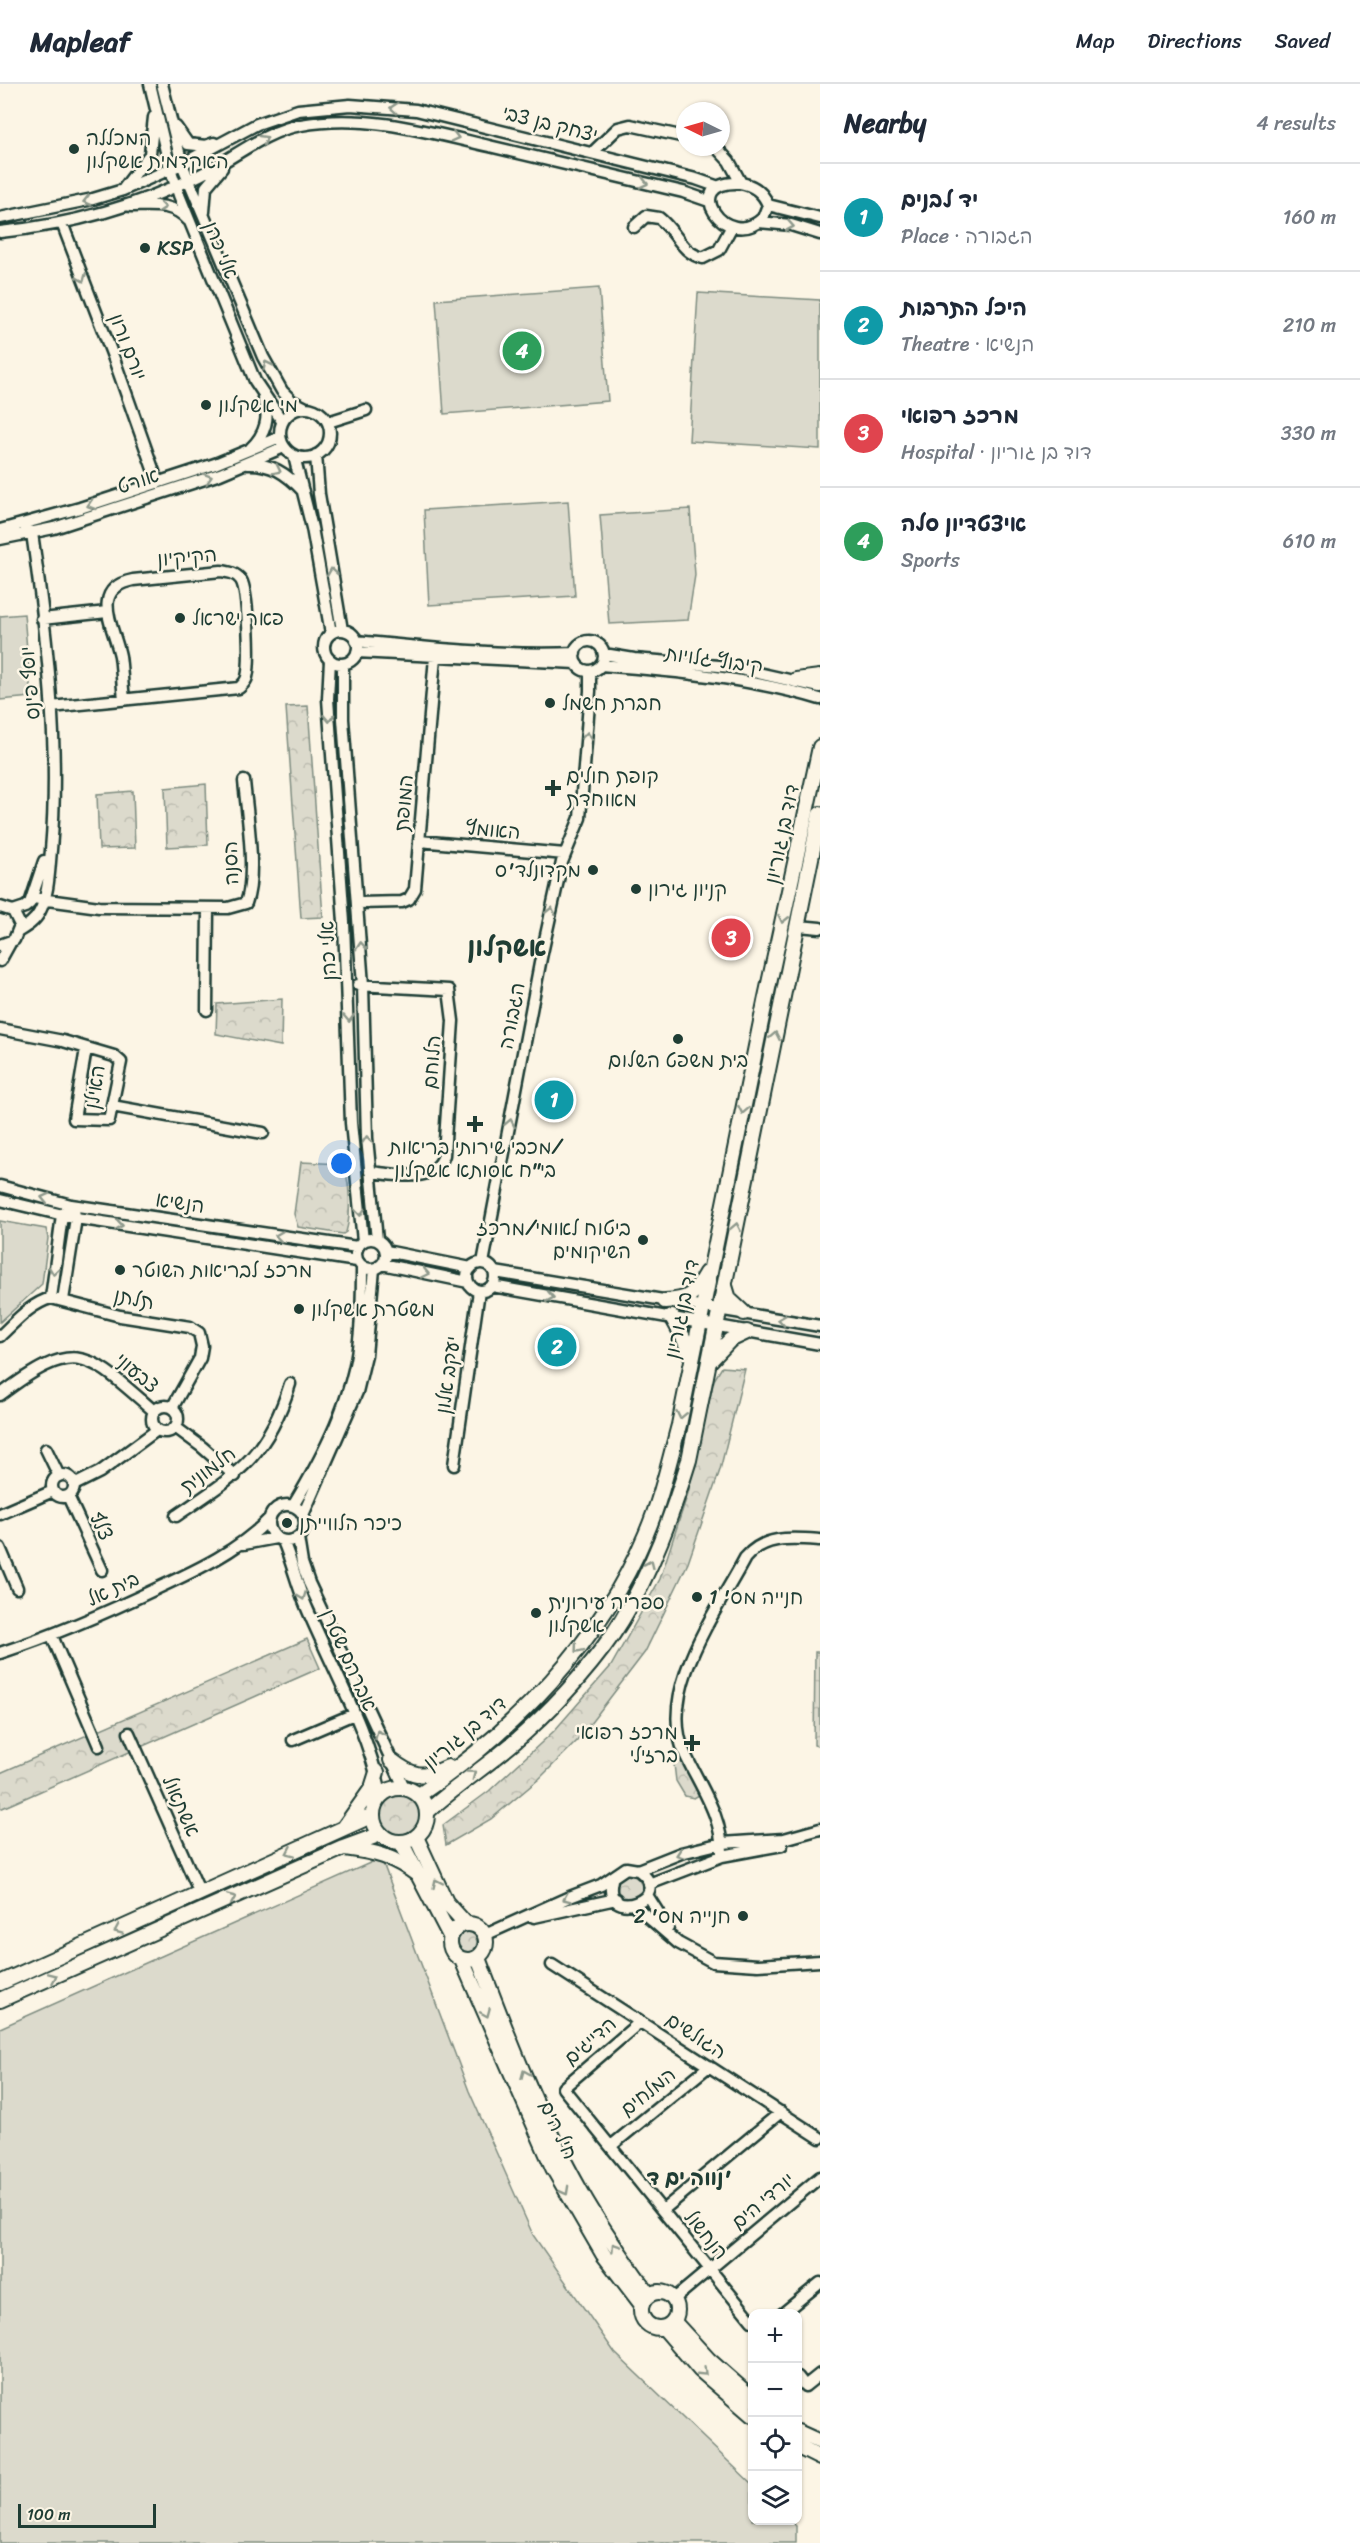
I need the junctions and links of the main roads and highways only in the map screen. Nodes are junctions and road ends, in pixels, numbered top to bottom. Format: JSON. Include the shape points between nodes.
{"nodes":[{"id":1,"x":820,"y":677,"type":"edge"},
{"id":2,"x":796,"y":680,"type":"road end"},
{"id":3,"x":820,"y":747,"type":"edge"},
{"id":4,"x":820,"y":814,"type":"edge"},
{"id":5,"x":712,"y":1263,"type":"junction"},
{"id":6,"x":725,"y":1285,"type":"junction"},
{"id":7,"x":665,"y":1301,"type":"road end"},
{"id":8,"x":744,"y":1313,"type":"road end"},
{"id":9,"x":672,"y":1317,"type":"road end"},
{"id":10,"x":747,"y":1332,"type":"road end"},
{"id":11,"x":692,"y":1358,"type":"junction"},
{"id":12,"x":709,"y":1363,"type":"junction"},
{"id":13,"x":466,"y":1759,"type":"junction"},
{"id":14,"x":391,"y":1760,"type":"road end"},
{"id":15,"x":377,"y":1772,"type":"road end"},
{"id":16,"x":419,"y":1795,"type":"junction"},
{"id":17,"x":427,"y":1812,"type":"junction"},
{"id":18,"x":373,"y":1815,"type":"junction"},
{"id":19,"x":344,"y":1828,"type":"junction"},
{"id":20,"x":381,"y":1834,"type":"junction"},
{"id":21,"x":416,"y":1837,"type":"junction"},
{"id":22,"x":401,"y":1842,"type":"junction"},
{"id":23,"x":343,"y":1848,"type":"junction"},
{"id":24,"x":420,"y":1877,"type":"junction"},
{"id":25,"x":466,"y":1924,"type":"junction"},
{"id":26,"x":450,"y":1936,"type":"junction"},
{"id":27,"x":478,"y":1958,"type":"junction"},
{"id":28,"x":462,"y":1960,"type":"junction"},
{"id":29,"x":0,"y":1983,"type":"edge"},
{"id":30,"x":0,"y":2000,"type":"edge"},
{"id":31,"x":645,"y":2300,"type":"junction"},
{"id":32,"x":669,"y":2325,"type":"junction"},
{"id":33,"x":748,"y":2394,"type":"edge"},
{"id":34,"x":748,"y":2411,"type":"edge"},
{"id":35,"x":802,"y":2434,"type":"edge"},
{"id":36,"x":820,"y":2442,"type":"edge"},
{"id":37,"x":802,"y":2449,"type":"edge"},
{"id":38,"x":820,"y":2458,"type":"edge"}],
"edges":[{"from":1,"to":2,"type":"main road"},
{"from":3,"to":5,"type":"main road","name":"דוד בן גוריון","one_way":true},
{"from":6,"to":4,"type":"main road","name":"דוד בן גוריון","one_way":true},
{"from":5,"to":7,"type":"main road","via":[[689,1297]]},
{"from":5,"to":11,"type":"main road","name":"דוד בן גוריון"},
{"from":6,"to":8,"type":"main road","via":[[729,1299]]},
{"from":6,"to":12,"type":"main road","name":"דוד בן גוריון"},
{"from":9,"to":11,"type":"main road"},
{"from":10,"to":12,"type":"main road","via":[[730,1340]]},
{"from":11,"to":13,"type":"main road","name":"דוד בן גוריון","one_way":true,"via":[[662,1489],[646,1535],[617,1592],[586,1640],[537,1697]]},
{"from":17,"to":12,"type":"main road","name":"דוד בן גוריון","one_way":true,"via":[[527,1731],[622,1621],[671,1518],[689,1460]]},
{"from":13,"to":14,"type":"main road","via":[[424,1776]]},
{"from":13,"to":16,"type":"main road","name":"דוד בן גוריון"},
{"from":15,"to":19,"type":"main road","via":[[372,1788]]},
{"from":16,"to":17,"type":"main road"},
{"from":16,"to":18,"type":"main road","via":[[404,1787],[392,1788],[376,1802]]},
{"from":17,"to":21,"type":"main road","via":[[425,1826]]},
{"from":18,"to":19,"type":"main road"},
{"from":18,"to":20,"type":"main road"},
{"from":19,"to":29,"type":"main road","one_way":true},
{"from":20,"to":22,"type":"main road"},
{"from":20,"to":23,"type":"main road"},
{"from":21,"to":22,"type":"main road"},
{"from":25,"to":21,"type":"main road","one_way":true,"via":[[446,1902]]},
{"from":22,"to":24,"type":"main road"},
{"from":23,"to":24,"type":"main road","via":[[380,1853]]},
{"from":30,"to":23,"type":"main road","one_way":true},
{"from":24,"to":26,"type":"main road"},
{"from":25,"to":26,"type":"main road"},
{"from":25,"to":27,"type":"main road","via":[[477,1926],[485,1935],[484,1950]]},
{"from":26,"to":28,"type":"main road","via":[[450,1947]]},
{"from":27,"to":28,"type":"main road"},
{"from":31,"to":27,"type":"main road","name":"חיל הים","one_way":true,"via":[[564,2162]]},
{"from":28,"to":31,"type":"main road","name":"חיל הים","one_way":true,"via":[[553,2168],[603,2254]]},
{"from":31,"to":32,"type":"main road","via":[[642,2317],[646,2323],[651,2327]]},
{"from":31,"to":32,"type":"main road","via":[[659,2291],[674,2299],[678,2310]]},
{"from":32,"to":33,"type":"main road"},
{"from":32,"to":34,"type":"main road","one_way":true,"via":[[700,2370]]},
{"from":35,"to":36,"type":"main road"},
{"from":37,"to":38,"type":"main road"}]}
